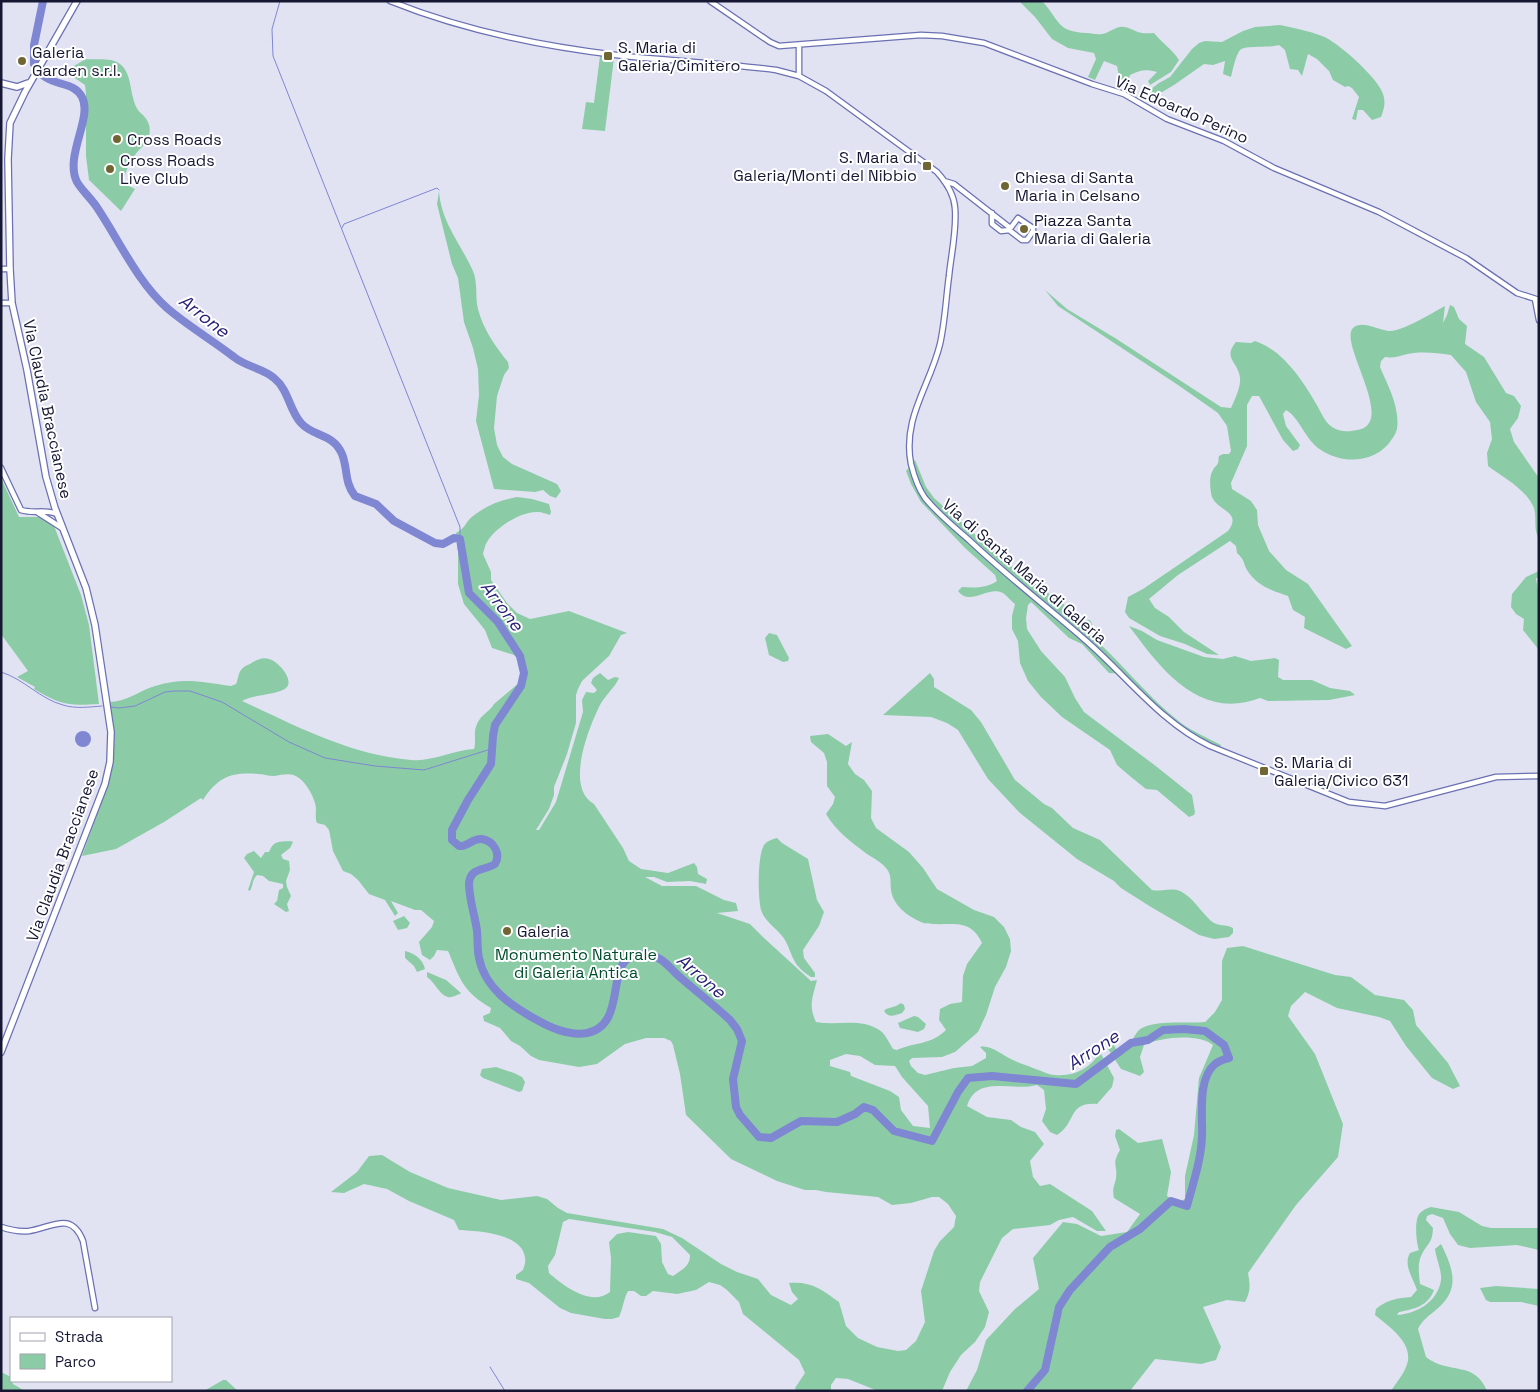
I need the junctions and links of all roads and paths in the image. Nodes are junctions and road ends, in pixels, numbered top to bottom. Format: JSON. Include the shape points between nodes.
{"nodes":[{"id":1,"x":77,"y":1,"type":"edge"},
{"id":2,"x":390,"y":1,"type":"edge"},
{"id":3,"x":710,"y":1,"type":"edge"},
{"id":4,"x":798,"y":45,"type":"junction"},
{"id":5,"x":799,"y":76,"type":"junction"},
{"id":6,"x":32,"y":80,"type":"junction"},
{"id":7,"x":1,"y":83,"type":"edge"},
{"id":8,"x":14,"y":88,"type":"junction"},
{"id":9,"x":24,"y":92,"type":"junction"},
{"id":10,"x":18,"y":104,"type":"junction"},
{"id":11,"x":944,"y":181,"type":"junction"},
{"id":12,"x":992,"y":213,"type":"junction"},
{"id":13,"x":1009,"y":229,"type":"junction"},
{"id":14,"x":1,"y":269,"type":"edge"},
{"id":15,"x":10,"y":269,"type":"junction"},
{"id":16,"x":1537,"y":300,"type":"edge"},
{"id":17,"x":1,"y":303,"type":"edge"},
{"id":18,"x":12,"y":303,"type":"junction"},
{"id":19,"x":1539,"y":320,"type":"edge"},
{"id":20,"x":1,"y":468,"type":"edge"},
{"id":21,"x":52,"y":502,"type":"junction"},
{"id":22,"x":36,"y":512,"type":"junction"},
{"id":23,"x":57,"y":514,"type":"junction"},
{"id":24,"x":62,"y":528,"type":"junction"},
{"id":25,"x":1539,"y":776,"type":"edge"},
{"id":26,"x":1,"y":1052,"type":"edge"},
{"id":27,"x":1,"y":1228,"type":"edge"},
{"id":28,"x":95,"y":1308,"type":"dead end"}],
"edges":[{"from":1,"to":6,"type":"main road","name":"Via Claudia Braccianese"},
{"from":2,"to":5,"type":"street","name":"Via di Santa Maria di Galeria","via":[[453,24],[552,45],[625,56],[751,66]]},
{"from":3,"to":4,"type":"street","name":"Via Edoardo Perino","via":[[770,42],[779,46]]},
{"from":4,"to":5,"type":"street"},
{"from":4,"to":16,"type":"street","name":"Via Edoardo Perino","via":[[921,35],[984,43],[1124,94],[1167,120],[1224,141],[1280,171],[1379,212],[1459,254],[1518,293]]},
{"from":5,"to":11,"type":"street","name":"Via di Santa Maria di Galeria","via":[[834,96],[937,172]]},
{"from":6,"to":8,"type":"main road"},
{"from":6,"to":9,"type":"main road","name":"Via Claudia Braccianese"},
{"from":7,"to":8,"type":"main road"},
{"from":8,"to":9,"type":"main road"},
{"from":8,"to":10,"type":"main road","via":[[19,95]]},
{"from":9,"to":10,"type":"main road","name":"Via Claudia Braccianese"},
{"from":10,"to":15,"type":"main road","name":"Via Claudia Braccianese","via":[[8,139]]},
{"from":11,"to":12,"type":"street","via":[[954,184]]},
{"from":11,"to":25,"type":"street","name":"Via di Santa Maria di Galeria","via":[[955,209],[943,322],[940,343],[916,405],[910,437],[915,479],[925,498],[940,514],[1098,652],[1179,729],[1210,746],[1349,802],[1385,806],[1496,777]]},
{"from":12,"to":13,"type":"street"},
{"from":12,"to":13,"type":"street","via":[[992,224],[1001,230]]},
{"from":13,"to":13,"type":"street","via":[[1018,218],[1032,226],[1033,231],[1024,240]]},
{"from":14,"to":15,"type":"street"},
{"from":15,"to":18,"type":"main road","name":"Via Claudia Braccianese"},
{"from":16,"to":19,"type":"street"},
{"from":17,"to":18,"type":"street"},
{"from":18,"to":21,"type":"main road","name":"Via Claudia Braccianese"},
{"from":20,"to":22,"type":"street","via":[[20,508]]},
{"from":21,"to":22,"type":"street"},
{"from":21,"to":23,"type":"main road","name":"Via Claudia Braccianese"},
{"from":22,"to":23,"type":"street","via":[[50,516]]},
{"from":22,"to":24,"type":"street"},
{"from":23,"to":24,"type":"main road","name":"Via Claudia Braccianese"},
{"from":24,"to":26,"type":"main road","name":"Via Claudia Braccianese","via":[[86,588],[93,616],[110,721],[111,757],[103,789]]},
{"from":27,"to":28,"type":"street","via":[[27,1231],[60,1223],[77,1229],[83,1241]]}]}
